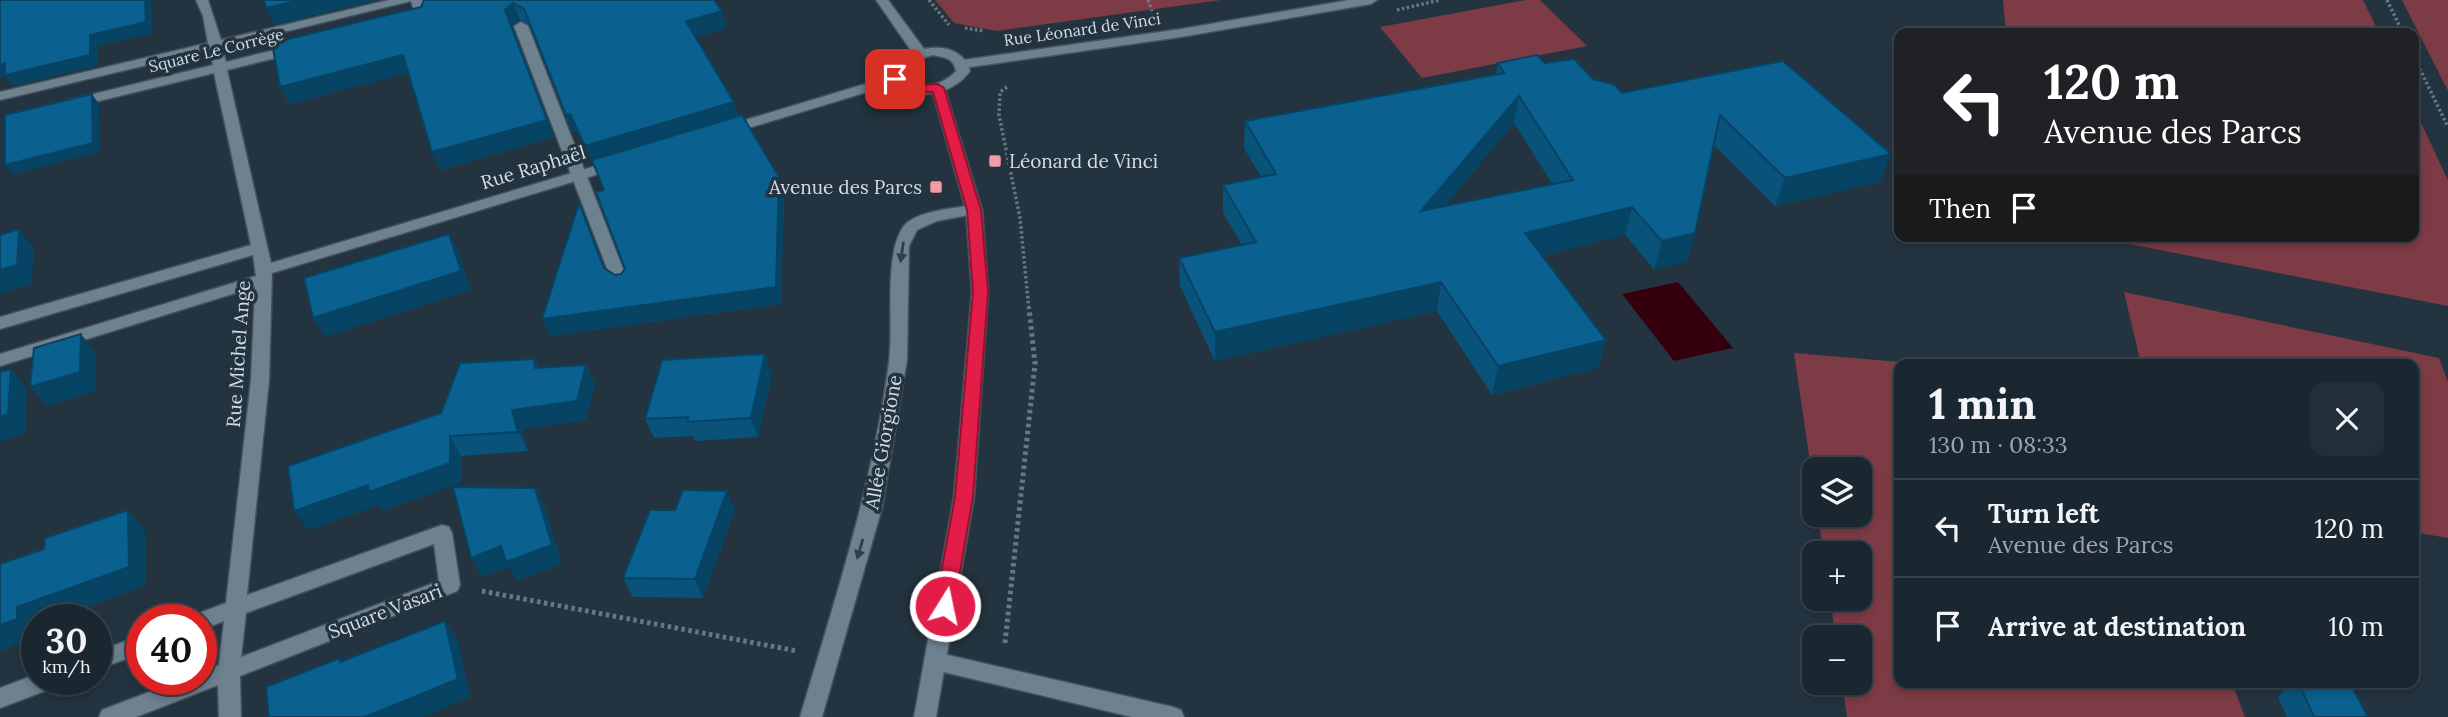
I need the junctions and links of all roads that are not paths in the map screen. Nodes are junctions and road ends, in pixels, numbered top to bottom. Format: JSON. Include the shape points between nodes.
{"nodes":[{"id":1,"x":202,"y":0,"type":"edge"},
{"id":2,"x":405,"y":0,"type":"edge"},
{"id":3,"x":417,"y":0,"type":"edge"},
{"id":4,"x":882,"y":0,"type":"edge"},
{"id":5,"x":1371,"y":0,"type":"edge"},
{"id":6,"x":396,"y":24,"type":"edge"},
{"id":7,"x":521,"y":26,"type":"edge"},
{"id":8,"x":315,"y":44,"type":"edge"},
{"id":9,"x":216,"y":45,"type":"junction"},
{"id":10,"x":920,"y":53,"type":"junction"},
{"id":11,"x":963,"y":64,"type":"junction"},
{"id":12,"x":221,"y":67,"type":"junction"},
{"id":13,"x":895,"y":79,"type":"junction"},
{"id":14,"x":938,"y":88,"type":"junction"},
{"id":15,"x":0,"y":96,"type":"edge"},
{"id":16,"x":65,"y":105,"type":"edge"},
{"id":17,"x":708,"y":136,"type":"edge"},
{"id":18,"x":631,"y":159,"type":"edge"},
{"id":19,"x":580,"y":175,"type":"junction"},
{"id":20,"x":974,"y":210,"type":"junction"},
{"id":21,"x":260,"y":248,"type":"junction"},
{"id":22,"x":264,"y":275,"type":"junction"},
{"id":23,"x":621,"y":284,"type":"edge"},
{"id":24,"x":0,"y":323,"type":"edge"},
{"id":25,"x":0,"y":360,"type":"edge"},
{"id":26,"x":236,"y":608,"type":"junction"},
{"id":27,"x":217,"y":615,"type":"edge"},
{"id":28,"x":935,"y":661,"type":"junction"},
{"id":29,"x":229,"y":671,"type":"junction"},
{"id":30,"x":21,"y":690,"type":"edge"},
{"id":31,"x":0,"y":698,"type":"edge"},
{"id":32,"x":110,"y":717,"type":"edge"},
{"id":33,"x":230,"y":717,"type":"edge"},
{"id":34,"x":811,"y":717,"type":"edge"},
{"id":35,"x":925,"y":717,"type":"edge"},
{"id":36,"x":1172,"y":717,"type":"edge"}],
"edges":[{"from":1,"to":9,"type":"street","name":"Rue Michel Ange"},
{"from":2,"to":9,"type":"street","name":"Square Le Corrège"},
{"from":3,"to":6,"type":"street","via":[[423,18]]},
{"from":4,"to":10,"type":"street"},
{"from":5,"to":11,"type":"street","name":"Rue Léonard de Vinci"},
{"from":7,"to":19,"type":"street"},
{"from":8,"to":12,"type":"street","name":"Square Le Corrège"},
{"from":9,"to":12,"type":"street","name":"Rue Michel Ange"},
{"from":9,"to":15,"type":"street","name":"Square Le Corrège"},
{"from":10,"to":11,"type":"street","via":[[945,52]]},
{"from":10,"to":13,"type":"street","via":[[897,64]]},
{"from":11,"to":14,"type":"street","via":[[960,77]]},
{"from":12,"to":16,"type":"street","name":"Square Le Corrège"},
{"from":12,"to":21,"type":"street","name":"Rue Michel Ange"},
{"from":13,"to":14,"type":"street","via":[[915,89]]},
{"from":13,"to":17,"type":"street"},
{"from":14,"to":20,"type":"street"},
{"from":18,"to":19,"type":"street","name":"Rue Raphaël"},
{"from":19,"to":22,"type":"street","name":"Rue Raphaël"},
{"from":19,"to":23,"type":"street"},
{"from":20,"to":28,"type":"street","via":[[981,292],[964,497]]},
{"from":20,"to":34,"type":"street","name":"Allée Giorgione","one_way":true,"via":[[933,217],[911,227],[901,246],[898,360],[872,508]]},
{"from":21,"to":22,"type":"street","name":"Rue Michel Ange"},
{"from":21,"to":24,"type":"street"},
{"from":22,"to":25,"type":"street","name":"Rue Raphaël"},
{"from":22,"to":26,"type":"street","name":"Rue Michel Ange","via":[[260,380]]},
{"from":26,"to":27,"type":"street","name":"Square Vasari"},
{"from":26,"to":29,"type":"street","name":"Rue Michel Ange"},
{"from":26,"to":29,"type":"street","name":"Square Vasari","via":[[442,533],[450,585]]},
{"from":28,"to":35,"type":"street"},
{"from":28,"to":36,"type":"street"},
{"from":29,"to":32,"type":"street","name":"Square Vasari"},
{"from":29,"to":33,"type":"street","name":"Rue Michel Ange"},
{"from":30,"to":31,"type":"street"}]}
